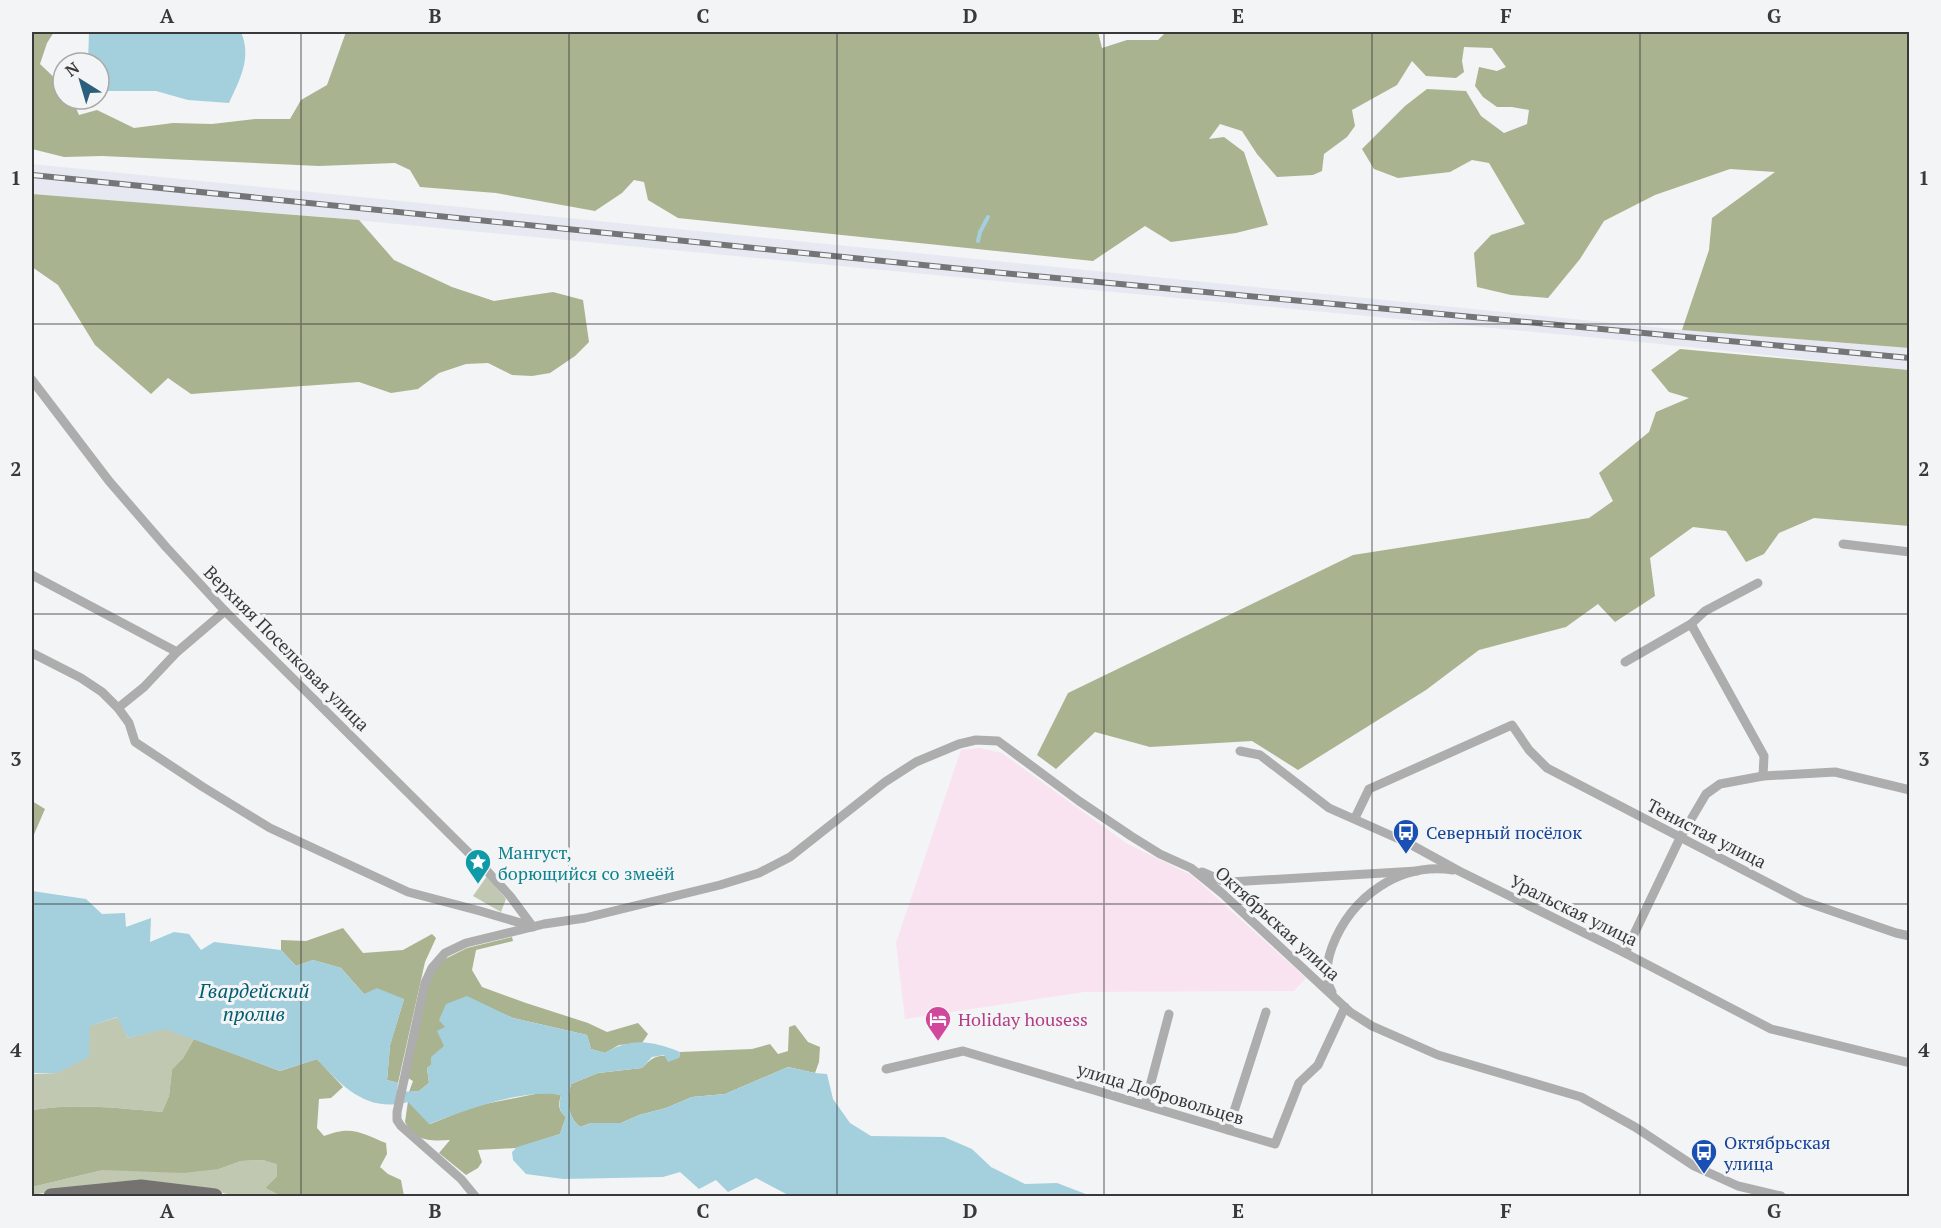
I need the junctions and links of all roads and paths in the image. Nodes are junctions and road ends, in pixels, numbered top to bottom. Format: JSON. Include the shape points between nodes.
{"nodes":[{"id":1,"x":32,"y":380,"type":"edge"},
{"id":2,"x":1843,"y":544,"type":"dead end"},
{"id":3,"x":1910,"y":552,"type":"edge"},
{"id":4,"x":32,"y":575,"type":"edge"},
{"id":5,"x":1758,"y":583,"type":"dead end"},
{"id":6,"x":225,"y":611,"type":"junction"},
{"id":7,"x":1691,"y":624,"type":"junction"},
{"id":8,"x":177,"y":652,"type":"junction"},
{"id":9,"x":32,"y":653,"type":"edge"},
{"id":10,"x":1625,"y":662,"type":"dead end"},
{"id":11,"x":118,"y":708,"type":"junction"},
{"id":12,"x":1240,"y":751,"type":"dead end"},
{"id":13,"x":1763,"y":776,"type":"junction"},
{"id":14,"x":1910,"y":790,"type":"edge"},
{"id":15,"x":1355,"y":818,"type":"junction"},
{"id":16,"x":1680,"y":838,"type":"junction"},
{"id":17,"x":1191,"y":868,"type":"junction"},
{"id":18,"x":1417,"y":871,"type":"junction"},
{"id":19,"x":1459,"y":871,"type":"junction"},
{"id":20,"x":533,"y":927,"type":"junction"},
{"id":21,"x":1910,"y":936,"type":"edge"},
{"id":22,"x":1625,"y":952,"type":"junction"},
{"id":23,"x":1333,"y":994,"type":"junction"},
{"id":24,"x":1345,"y":1007,"type":"junction"},
{"id":25,"x":1266,"y":1012,"type":"dead end"},
{"id":26,"x":1169,"y":1014,"type":"dead end"},
{"id":27,"x":1910,"y":1063,"type":"edge"},
{"id":28,"x":886,"y":1069,"type":"dead end"},
{"id":29,"x":1145,"y":1105,"type":"junction"},
{"id":30,"x":1228,"y":1130,"type":"junction"},
{"id":31,"x":51,"y":1197,"type":"edge"},
{"id":32,"x":215,"y":1197,"type":"edge"},
{"id":33,"x":475,"y":1197,"type":"edge"},
{"id":34,"x":1781,"y":1197,"type":"edge"}],
"edges":[{"from":1,"to":6,"type":"street","name":"Верхняя Поселковая улица","via":[[109,481]]},
{"from":2,"to":3,"type":"street"},
{"from":4,"to":8,"type":"street"},
{"from":5,"to":7,"type":"street","via":[[1706,611]]},
{"from":6,"to":8,"type":"street"},
{"from":6,"to":20,"type":"street","name":"Верхняя Поселковая улица","via":[[488,872]]},
{"from":7,"to":10,"type":"street"},
{"from":7,"to":13,"type":"street","via":[[1764,756]]},
{"from":8,"to":11,"type":"street"},
{"from":9,"to":11,"type":"street","via":[[81,678]]},
{"from":11,"to":20,"type":"street","via":[[129,723],[135,742],[270,828],[408,892]]},
{"from":12,"to":15,"type":"street","name":"Уральская улица","via":[[1260,755],[1329,808]]},
{"from":13,"to":14,"type":"street","via":[[1834,772]]},
{"from":13,"to":16,"type":"street","via":[[1720,784],[1706,794]]},
{"from":15,"to":16,"type":"street","name":"Тенистая улица","via":[[1369,789],[1512,725],[1547,768]]},
{"from":15,"to":19,"type":"street","name":"Уральская улица"},
{"from":16,"to":21,"type":"street","name":"Тенистая улица","via":[[1803,901]]},
{"from":16,"to":22,"type":"street"},
{"from":17,"to":18,"type":"street","via":[[1230,882]]},
{"from":17,"to":20,"type":"street","name":"Октябрьская улица","via":[[1131,836],[998,741],[976,740],[916,762],[790,856],[759,873],[585,918]]},
{"from":17,"to":23,"type":"street","name":"Октябрьская улица"},
{"from":18,"to":19,"type":"street"},
{"from":18,"to":23,"type":"street","via":[[1380,886],[1346,918],[1328,963],[1328,982]]},
{"from":19,"to":22,"type":"street","name":"Уральская улица"},
{"from":20,"to":33,"type":"street","via":[[459,946],[437,962],[425,983],[397,1112],[400,1126],[461,1179]]},
{"from":22,"to":27,"type":"street","name":"Уральская улица","via":[[1771,1029]]},
{"from":23,"to":24,"type":"street","name":"Октябрьская улица"},
{"from":24,"to":30,"type":"street","name":"улица Добровольцев","via":[[1318,1065],[1299,1083],[1275,1144]]},
{"from":24,"to":34,"type":"street","name":"Октябрьская улица","via":[[1372,1026],[1438,1055],[1581,1097],[1694,1166],[1738,1186]]},
{"from":25,"to":30,"type":"street"},
{"from":26,"to":29,"type":"street"},
{"from":28,"to":29,"type":"street","name":"улица Добровольцев","via":[[963,1051]]},
{"from":29,"to":30,"type":"street","name":"улица Добровольцев"},
{"from":31,"to":32,"type":"main road","via":[[141,1187]]}]}
